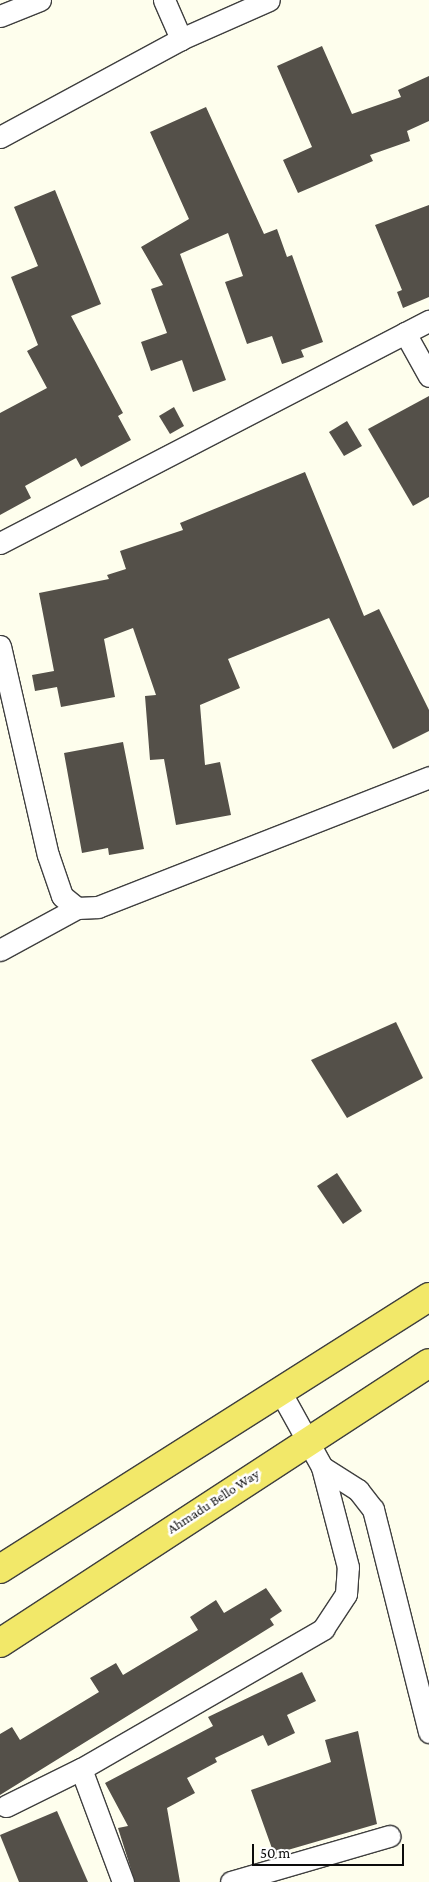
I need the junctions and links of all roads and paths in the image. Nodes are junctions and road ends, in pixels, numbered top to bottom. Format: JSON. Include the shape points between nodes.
{"nodes":[{"id":1,"x":40,"y":0,"type":"edge"},
{"id":2,"x":164,"y":0,"type":"edge"},
{"id":3,"x":269,"y":0,"type":"edge"},
{"id":4,"x":0,"y":16,"type":"edge"},
{"id":5,"x":181,"y":39,"type":"junction"},
{"id":6,"x":0,"y":137,"type":"edge"},
{"id":7,"x":429,"y":321,"type":"edge"},
{"id":8,"x":405,"y":333,"type":"junction"},
{"id":9,"x":429,"y":376,"type":"edge"},
{"id":10,"x":0,"y":543,"type":"edge"},
{"id":11,"x":0,"y":646,"type":"edge"},
{"id":12,"x":429,"y":777,"type":"edge"},
{"id":13,"x":77,"y":908,"type":"junction"},
{"id":14,"x":0,"y":950,"type":"edge"},
{"id":15,"x":429,"y":1297,"type":"edge"},
{"id":16,"x":429,"y":1363,"type":"edge"},
{"id":17,"x":281,"y":1393,"type":"junction"},
{"id":18,"x":305,"y":1442,"type":"junction"},
{"id":19,"x":322,"y":1468,"type":"junction"},
{"id":20,"x":0,"y":1569,"type":"edge"},
{"id":21,"x":0,"y":1643,"type":"edge"},
{"id":22,"x":429,"y":1732,"type":"edge"},
{"id":23,"x":81,"y":1769,"type":"junction"},
{"id":24,"x":6,"y":1806,"type":"dead end"},
{"id":25,"x":389,"y":1836,"type":"dead end"},
{"id":26,"x":123,"y":1882,"type":"edge"},
{"id":27,"x":232,"y":1882,"type":"edge"}],
"edges":[{"from":1,"to":4,"type":"street"},
{"from":2,"to":5,"type":"street"},
{"from":3,"to":5,"type":"street"},
{"from":5,"to":6,"type":"street"},
{"from":7,"to":8,"type":"street"},
{"from":8,"to":9,"type":"street"},
{"from":8,"to":10,"type":"street"},
{"from":11,"to":13,"type":"street","via":[[48,855],[62,896]]},
{"from":12,"to":13,"type":"street","via":[[98,907]]},
{"from":13,"to":14,"type":"street"},
{"from":15,"to":17,"type":"main road"},
{"from":16,"to":18,"type":"main road","name":"Ahmadu Bello Way"},
{"from":17,"to":18,"type":"street"},
{"from":17,"to":20,"type":"main road"},
{"from":18,"to":19,"type":"street"},
{"from":18,"to":21,"type":"main road","name":"Ahmadu Bello Way"},
{"from":19,"to":22,"type":"street","via":[[358,1490],[373,1509]]},
{"from":19,"to":23,"type":"street","via":[[348,1567],[346,1594],[323,1629]]},
{"from":23,"to":24,"type":"street"},
{"from":23,"to":26,"type":"street"},
{"from":25,"to":27,"type":"street"}]}
